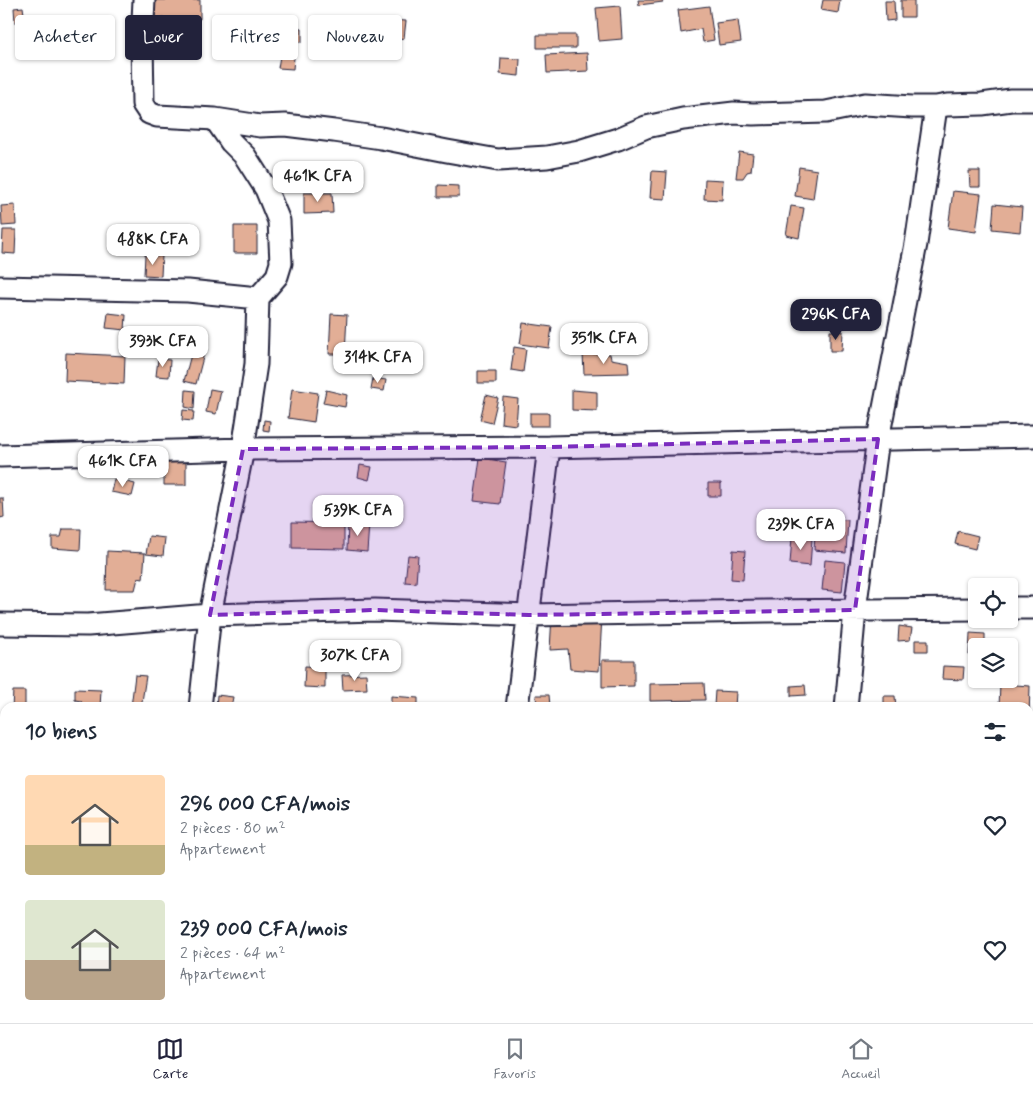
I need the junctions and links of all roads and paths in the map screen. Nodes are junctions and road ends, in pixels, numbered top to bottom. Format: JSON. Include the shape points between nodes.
{"nodes":[{"id":1,"x":144,"y":0,"type":"edge"},
{"id":2,"x":1033,"y":100,"type":"edge"},
{"id":3,"x":936,"y":107,"type":"junction"},
{"id":4,"x":215,"y":119,"type":"junction"},
{"id":5,"x":0,"y":287,"type":"edge"},
{"id":6,"x":258,"y":298,"type":"junction"},
{"id":7,"x":1033,"y":436,"type":"edge"},
{"id":8,"x":878,"y":439,"type":"junction"},
{"id":9,"x":549,"y":448,"type":"junction"},
{"id":10,"x":243,"y":449,"type":"junction"},
{"id":11,"x":0,"y":456,"type":"edge"},
{"id":12,"x":1018,"y":608,"type":"edge"},
{"id":13,"x":1033,"y":608,"type":"edge"},
{"id":14,"x":968,"y":609,"type":"edge"},
{"id":15,"x":855,"y":610,"type":"junction"},
{"id":16,"x":210,"y":615,"type":"junction"},
{"id":17,"x":529,"y":615,"type":"junction"},
{"id":18,"x":0,"y":624,"type":"edge"},
{"id":19,"x":201,"y":702,"type":"edge"},
{"id":20,"x":518,"y":702,"type":"edge"},
{"id":21,"x":847,"y":702,"type":"edge"}],
"edges":[{"from":1,"to":4,"type":"street","via":[[143,104],[149,113],[157,116]]},
{"from":2,"to":3,"type":"street"},
{"from":3,"to":4,"type":"street","via":[[865,104],[826,112],[734,113],[692,118],[646,127],[579,151],[498,160],[334,131]]},
{"from":3,"to":8,"type":"street","via":[[916,244]]},
{"from":4,"to":6,"type":"street","via":[[266,189],[279,221],[281,263],[277,276]]},
{"from":5,"to":6,"type":"street","via":[[188,291]]},
{"from":6,"to":10,"type":"street","via":[[256,364]]},
{"from":7,"to":8,"type":"street"},
{"from":8,"to":9,"type":"street"},
{"from":8,"to":15,"type":"street"},
{"from":9,"to":10,"type":"street"},
{"from":9,"to":17,"type":"street"},
{"from":10,"to":11,"type":"street"},
{"from":10,"to":16,"type":"street"},
{"from":12,"to":13,"type":"street"},
{"from":14,"to":15,"type":"street"},
{"from":15,"to":17,"type":"street"},
{"from":15,"to":21,"type":"street"},
{"from":16,"to":17,"type":"street","via":[[375,610]]},
{"from":16,"to":18,"type":"street","via":[[88,625]]},
{"from":16,"to":19,"type":"street"},
{"from":17,"to":20,"type":"street"}]}
